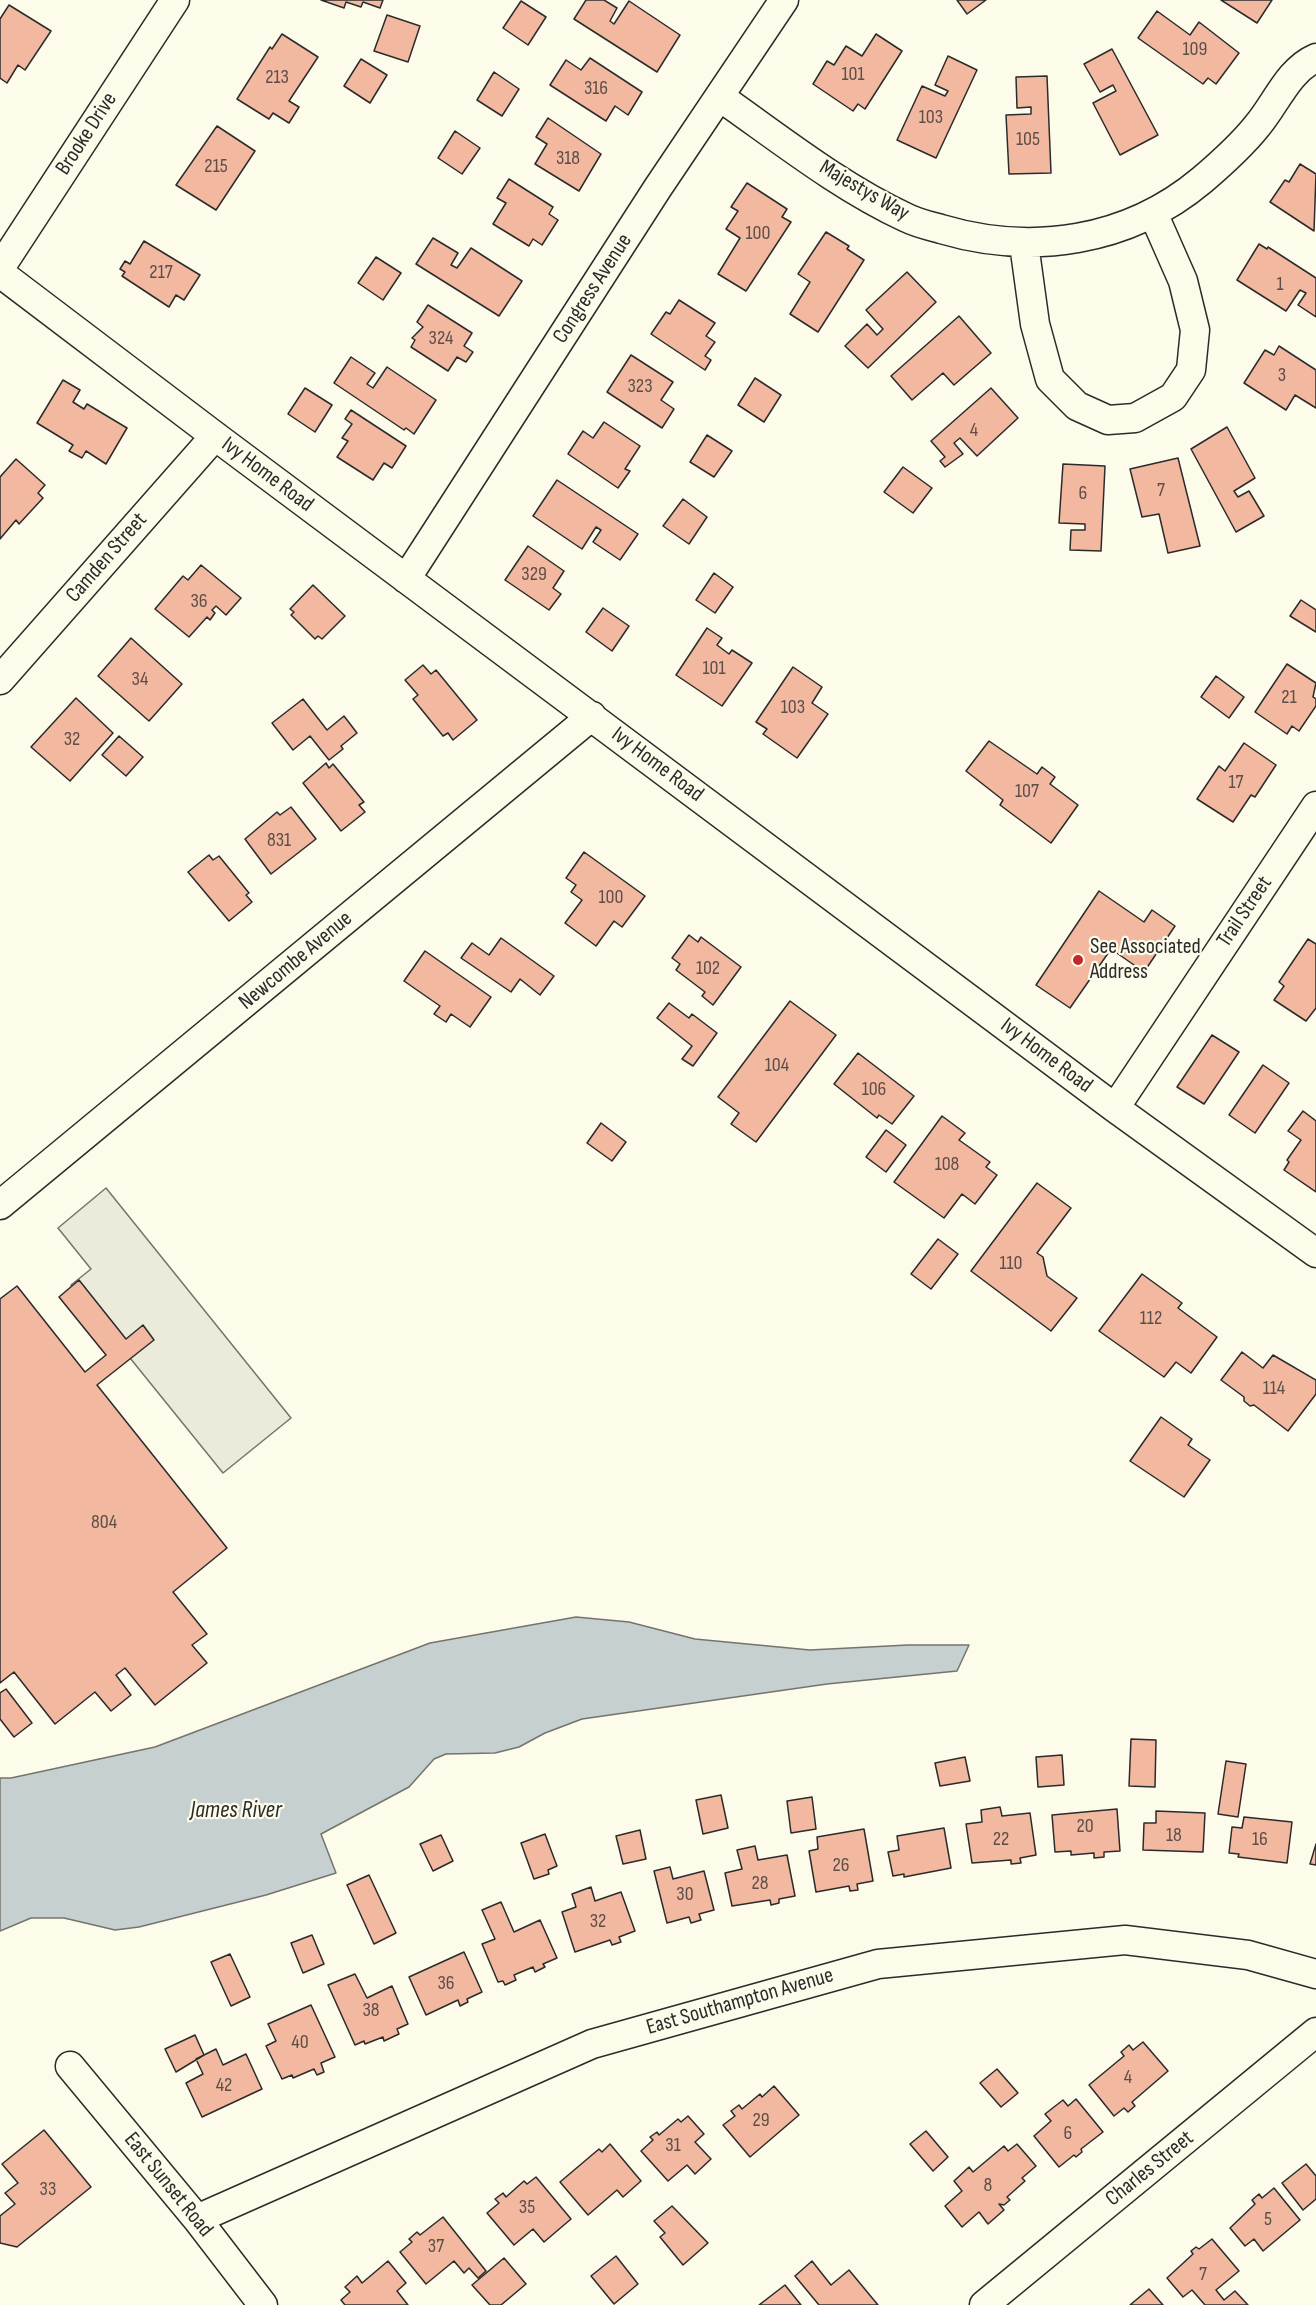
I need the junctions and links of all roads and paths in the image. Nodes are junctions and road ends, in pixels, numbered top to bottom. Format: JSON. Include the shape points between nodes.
{"nodes":[{"id":1,"x":175,"y":0,"type":"edge"},
{"id":2,"x":784,"y":0,"type":"edge"},
{"id":3,"x":1316,"y":58,"type":"edge"},
{"id":4,"x":720,"y":97,"type":"junction"},
{"id":5,"x":1154,"y":213,"type":"junction"},
{"id":6,"x":1024,"y":244,"type":"junction"},
{"id":7,"x":0,"y":268,"type":"edge"},
{"id":8,"x":0,"y":273,"type":"edge"},
{"id":9,"x":215,"y":436,"type":"junction"},
{"id":10,"x":406,"y":579,"type":"junction"},
{"id":11,"x":0,"y":680,"type":"edge"},
{"id":12,"x":592,"y":716,"type":"junction"},
{"id":13,"x":1316,"y":806,"type":"edge"},
{"id":14,"x":1115,"y":1108,"type":"junction"},
{"id":15,"x":0,"y":1205,"type":"edge"},
{"id":16,"x":1316,"y":1253,"type":"edge"},
{"id":17,"x":1316,"y":1974,"type":"edge"},
{"id":18,"x":1316,"y":2032,"type":"edge"},
{"id":19,"x":70,"y":2066,"type":"dead end"},
{"id":20,"x":197,"y":2219,"type":"junction"},
{"id":21,"x":263,"y":2305,"type":"edge"},
{"id":22,"x":984,"y":2305,"type":"edge"}],
"edges":[{"from":1,"to":7,"type":"street","name":"Brooke Drive"},
{"from":2,"to":4,"type":"street","name":"Congress Avenue"},
{"from":3,"to":5,"type":"street","name":"Majestys Way","via":[[1290,79],[1230,157]]},
{"from":4,"to":6,"type":"street","name":"Majestys Way","via":[[835,177],[908,219],[977,239]]},
{"from":4,"to":10,"type":"street","name":"Congress Avenue"},
{"from":5,"to":6,"type":"street","name":"Majestys Way","via":[[1077,238]]},
{"from":5,"to":6,"type":"street","via":[[1183,281],[1195,330],[1191,370],[1173,397],[1135,418],[1108,420],[1077,406],[1050,379],[1035,324]]},
{"from":8,"to":9,"type":"street","name":"Ivy Home Road"},
{"from":9,"to":10,"type":"street","name":"Ivy Home Road"},
{"from":9,"to":11,"type":"street","name":"Camden Street"},
{"from":10,"to":12,"type":"street","name":"Ivy Home Road"},
{"from":12,"to":14,"type":"street","name":"Ivy Home Road"},
{"from":12,"to":15,"type":"street","name":"Newcombe Avenue"},
{"from":13,"to":14,"type":"street","name":"Trail Street"},
{"from":14,"to":16,"type":"street","name":"Ivy Home Road"},
{"from":17,"to":20,"type":"street","name":"East Southampton Avenue","via":[[1248,1955],[1125,1940],[878,1964],[592,2044]]},
{"from":18,"to":22,"type":"street","name":"Charles Street"},
{"from":19,"to":20,"type":"street","name":"East Sunset Road"},
{"from":20,"to":21,"type":"street","name":"East Sunset Road"}]}
